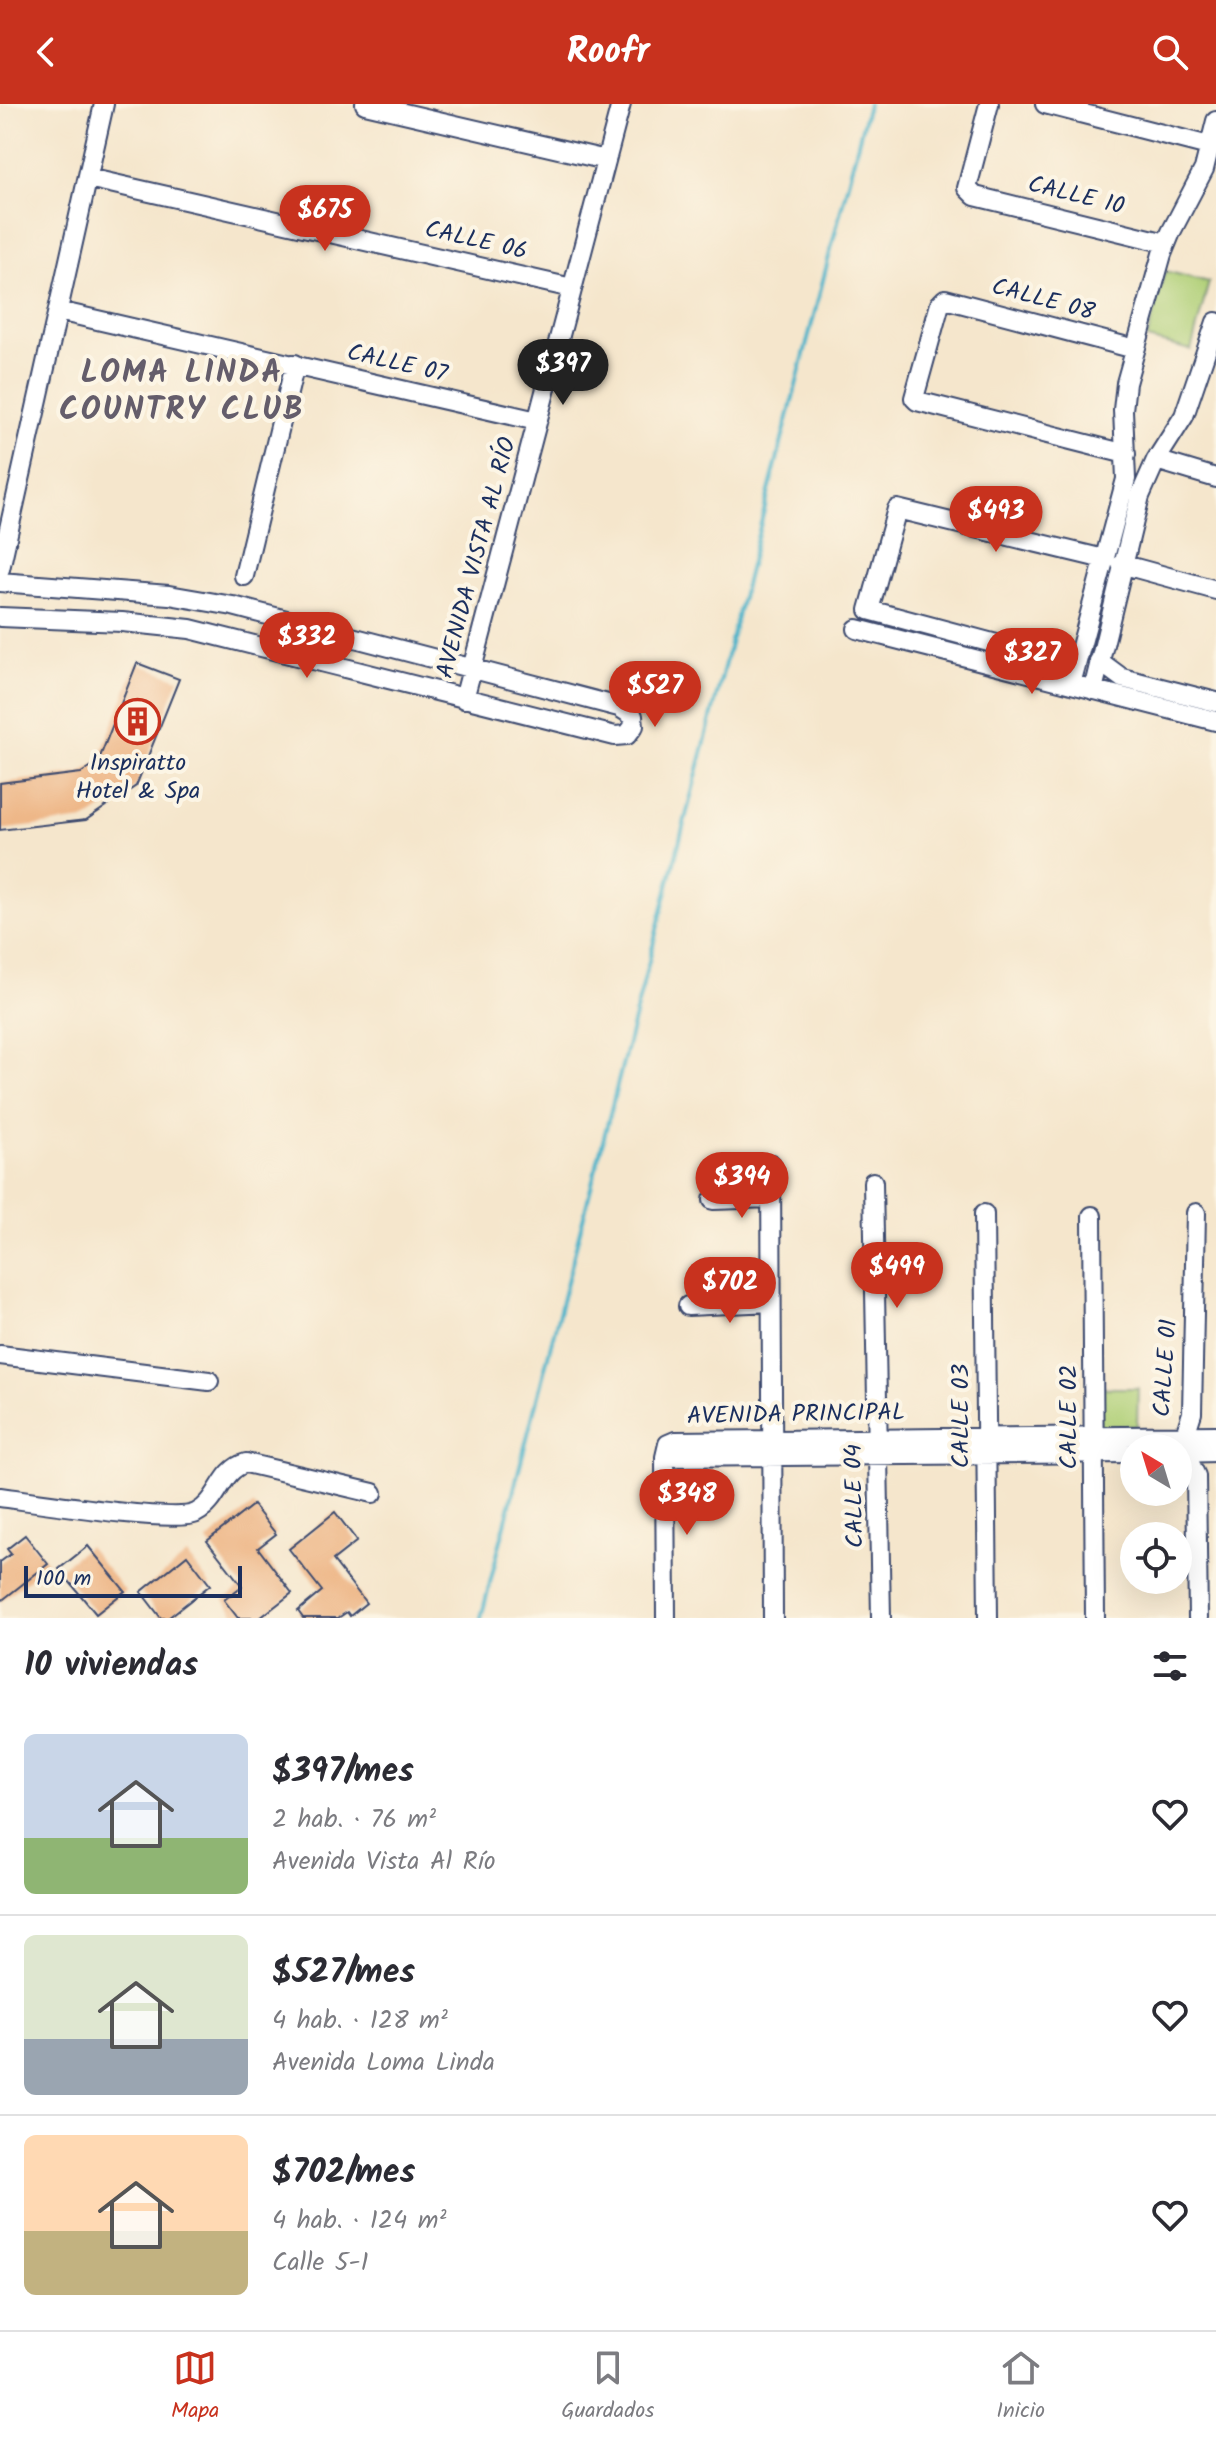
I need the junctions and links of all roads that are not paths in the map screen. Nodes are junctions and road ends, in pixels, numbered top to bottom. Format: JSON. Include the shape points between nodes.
{"nodes":[{"id":1,"x":104,"y":104,"type":"edge"},
{"id":2,"x":365,"y":104,"type":"edge"},
{"id":3,"x":621,"y":104,"type":"edge"},
{"id":4,"x":989,"y":104,"type":"edge"},
{"id":5,"x":1045,"y":104,"type":"edge"},
{"id":6,"x":1216,"y":121,"type":"edge"},
{"id":7,"x":1209,"y":146,"type":"junction"},
{"id":8,"x":606,"y":160,"type":"junction"},
{"id":9,"x":88,"y":178,"type":"junction"},
{"id":10,"x":1207,"y":183,"type":"edge"},
{"id":11,"x":1166,"y":243,"type":"junction"},
{"id":12,"x":572,"y":288,"type":"junction"},
{"id":13,"x":58,"y":311,"type":"junction"},
{"id":14,"x":1216,"y":322,"type":"edge"},
{"id":15,"x":1135,"y":349,"type":"junction"},
{"id":16,"x":295,"y":364,"type":"junction"},
{"id":17,"x":1210,"y":366,"type":"edge"},
{"id":18,"x":537,"y":421,"type":"junction"},
{"id":19,"x":1126,"y":454,"type":"junction"},
{"id":20,"x":1156,"y":460,"type":"junction"},
{"id":21,"x":1216,"y":478,"type":"edge"},
{"id":22,"x":1131,"y":494,"type":"junction"},
{"id":23,"x":1113,"y":561,"type":"junction"},
{"id":24,"x":0,"y":569,"type":"edge"},
{"id":25,"x":244,"y":576,"type":"dead end"},
{"id":26,"x":0,"y":582,"type":"edge"},
{"id":27,"x":1216,"y":590,"type":"edge"},
{"id":28,"x":3,"y":617,"type":"edge"},
{"id":29,"x":857,"y":629,"type":"dead end"},
{"id":30,"x":1060,"y":661,"type":"dead end"},
{"id":31,"x":1099,"y":661,"type":"junction"},
{"id":32,"x":472,"y":670,"type":"junction"},
{"id":33,"x":1071,"y":684,"type":"junction"},
{"id":34,"x":1093,"y":690,"type":"junction"},
{"id":35,"x":464,"y":699,"type":"junction"},
{"id":36,"x":1216,"y":702,"type":"edge"},
{"id":37,"x":1216,"y":721,"type":"edge"},
{"id":38,"x":771,"y":1164,"type":"dead end"},
{"id":39,"x":873,"y":1182,"type":"dead end"},
{"id":40,"x":771,"y":1198,"type":"junction"},
{"id":41,"x":713,"y":1200,"type":"dead end"},
{"id":42,"x":1196,"y":1213,"type":"dead end"},
{"id":43,"x":984,"y":1214,"type":"dead end"},
{"id":44,"x":1092,"y":1216,"type":"dead end"},
{"id":45,"x":771,"y":1302,"type":"junction"},
{"id":46,"x":688,"y":1306,"type":"dead end"},
{"id":47,"x":0,"y":1355,"type":"edge"},
{"id":48,"x":209,"y":1381,"type":"dead end"},
{"id":49,"x":1186,"y":1434,"type":"edge"},
{"id":50,"x":1216,"y":1435,"type":"edge"},
{"id":51,"x":1192,"y":1444,"type":"edge"},
{"id":52,"x":1093,"y":1445,"type":"junction"},
{"id":53,"x":986,"y":1446,"type":"junction"},
{"id":54,"x":1120,"y":1446,"type":"edge"},
{"id":55,"x":771,"y":1447,"type":"junction"},
{"id":56,"x":878,"y":1447,"type":"junction"},
{"id":57,"x":1192,"y":1448,"type":"edge"},
{"id":58,"x":1120,"y":1450,"type":"edge"},
{"id":59,"x":1216,"y":1452,"type":"edge"},
{"id":60,"x":1192,"y":1467,"type":"edge"},
{"id":61,"x":373,"y":1493,"type":"dead end"},
{"id":62,"x":0,"y":1497,"type":"edge"},
{"id":63,"x":666,"y":1618,"type":"edge"},
{"id":64,"x":773,"y":1618,"type":"edge"},
{"id":65,"x":881,"y":1618,"type":"edge"},
{"id":66,"x":988,"y":1618,"type":"edge"},
{"id":67,"x":1095,"y":1618,"type":"edge"},
{"id":68,"x":1198,"y":1618,"type":"edge"}],
"edges":[{"from":1,"to":9,"type":"street"},
{"from":2,"to":8,"type":"street"},
{"from":3,"to":8,"type":"street","name":"AVENIDA VISTA AL RÍO"},
{"from":4,"to":11,"type":"street","name":"CALLE 10","via":[[967,188],[975,196]]},
{"from":5,"to":7,"type":"street"},
{"from":6,"to":7,"type":"street"},
{"from":7,"to":10,"type":"street"},
{"from":8,"to":12,"type":"street","name":"AVENIDA VISTA AL RÍO"},
{"from":9,"to":12,"type":"street","name":"CALLE 06"},
{"from":9,"to":13,"type":"street"},
{"from":10,"to":11,"type":"street"},
{"from":11,"to":15,"type":"street"},
{"from":12,"to":18,"type":"street","name":"AVENIDA VISTA AL RÍO"},
{"from":13,"to":16,"type":"street","name":"CALLE 07"},
{"from":13,"to":24,"type":"street"},
{"from":14,"to":17,"type":"street"},
{"from":15,"to":19,"type":"street","via":[[1124,393]]},
{"from":15,"to":19,"type":"street","name":"CALLE 08","via":[[945,299],[914,398]]},
{"from":16,"to":18,"type":"street","name":"CALLE 07"},
{"from":16,"to":25,"type":"street"},
{"from":17,"to":20,"type":"street"},
{"from":18,"to":32,"type":"street","name":"AVENIDA VISTA AL RÍO"},
{"from":19,"to":22,"type":"street"},
{"from":20,"to":21,"type":"street"},
{"from":20,"to":22,"type":"street"},
{"from":22,"to":23,"type":"street"},
{"from":23,"to":27,"type":"street"},
{"from":23,"to":30,"type":"street","via":[[897,509],[869,610]]},
{"from":23,"to":31,"type":"street","via":[[1107,637]]},
{"from":23,"to":33,"type":"street"},
{"from":26,"to":28,"type":"street","via":[[11,595]]},
{"from":26,"to":32,"type":"street","via":[[216,602]]},
{"from":28,"to":35,"type":"street","via":[[190,629]]},
{"from":29,"to":33,"type":"street"},
{"from":31,"to":34,"type":"street"},
{"from":31,"to":36,"type":"street","via":[[1122,678]]},
{"from":32,"to":35,"type":"street","name":"AVENIDA VISTA AL RÍO"},
{"from":32,"to":35,"type":"street","via":[[623,709],[633,716],[634,726],[627,735],[615,736]]},
{"from":33,"to":34,"type":"street"},
{"from":34,"to":37,"type":"street"},
{"from":38,"to":40,"type":"street"},
{"from":39,"to":56,"type":"street","name":"CALLE 04"},
{"from":40,"to":41,"type":"street"},
{"from":40,"to":45,"type":"street"},
{"from":42,"to":49,"type":"street","name":"CALLE 01","via":[[1192,1413]]},
{"from":43,"to":53,"type":"street","name":"CALLE 03"},
{"from":44,"to":52,"type":"street","name":"CALLE 02"},
{"from":45,"to":46,"type":"street"},
{"from":45,"to":55,"type":"street"},
{"from":47,"to":48,"type":"street"},
{"from":50,"to":51,"type":"street","name":"AVENIDA PRINCIPAL"},
{"from":52,"to":53,"type":"street","name":"AVENIDA PRINCIPAL"},
{"from":52,"to":54,"type":"street","name":"AVENIDA PRINCIPAL"},
{"from":52,"to":58,"type":"street","name":"AVENIDA PRINCIPAL"},
{"from":52,"to":67,"type":"street","name":"CALLE 02"},
{"from":53,"to":56,"type":"street","name":"AVENIDA PRINCIPAL"},
{"from":53,"to":66,"type":"street","name":"CALLE 03"},
{"from":55,"to":56,"type":"street","name":"AVENIDA PRINCIPAL"},
{"from":55,"to":63,"type":"street","name":"AVENIDA PRINCIPAL","via":[[668,1444]]},
{"from":55,"to":64,"type":"street"},
{"from":56,"to":65,"type":"street","name":"CALLE 04"},
{"from":57,"to":59,"type":"street","name":"AVENIDA PRINCIPAL"},
{"from":60,"to":68,"type":"street","name":"CALLE 01"},
{"from":61,"to":62,"type":"street","via":[[246,1463],[226,1474],[214,1497],[189,1516]]}]}
